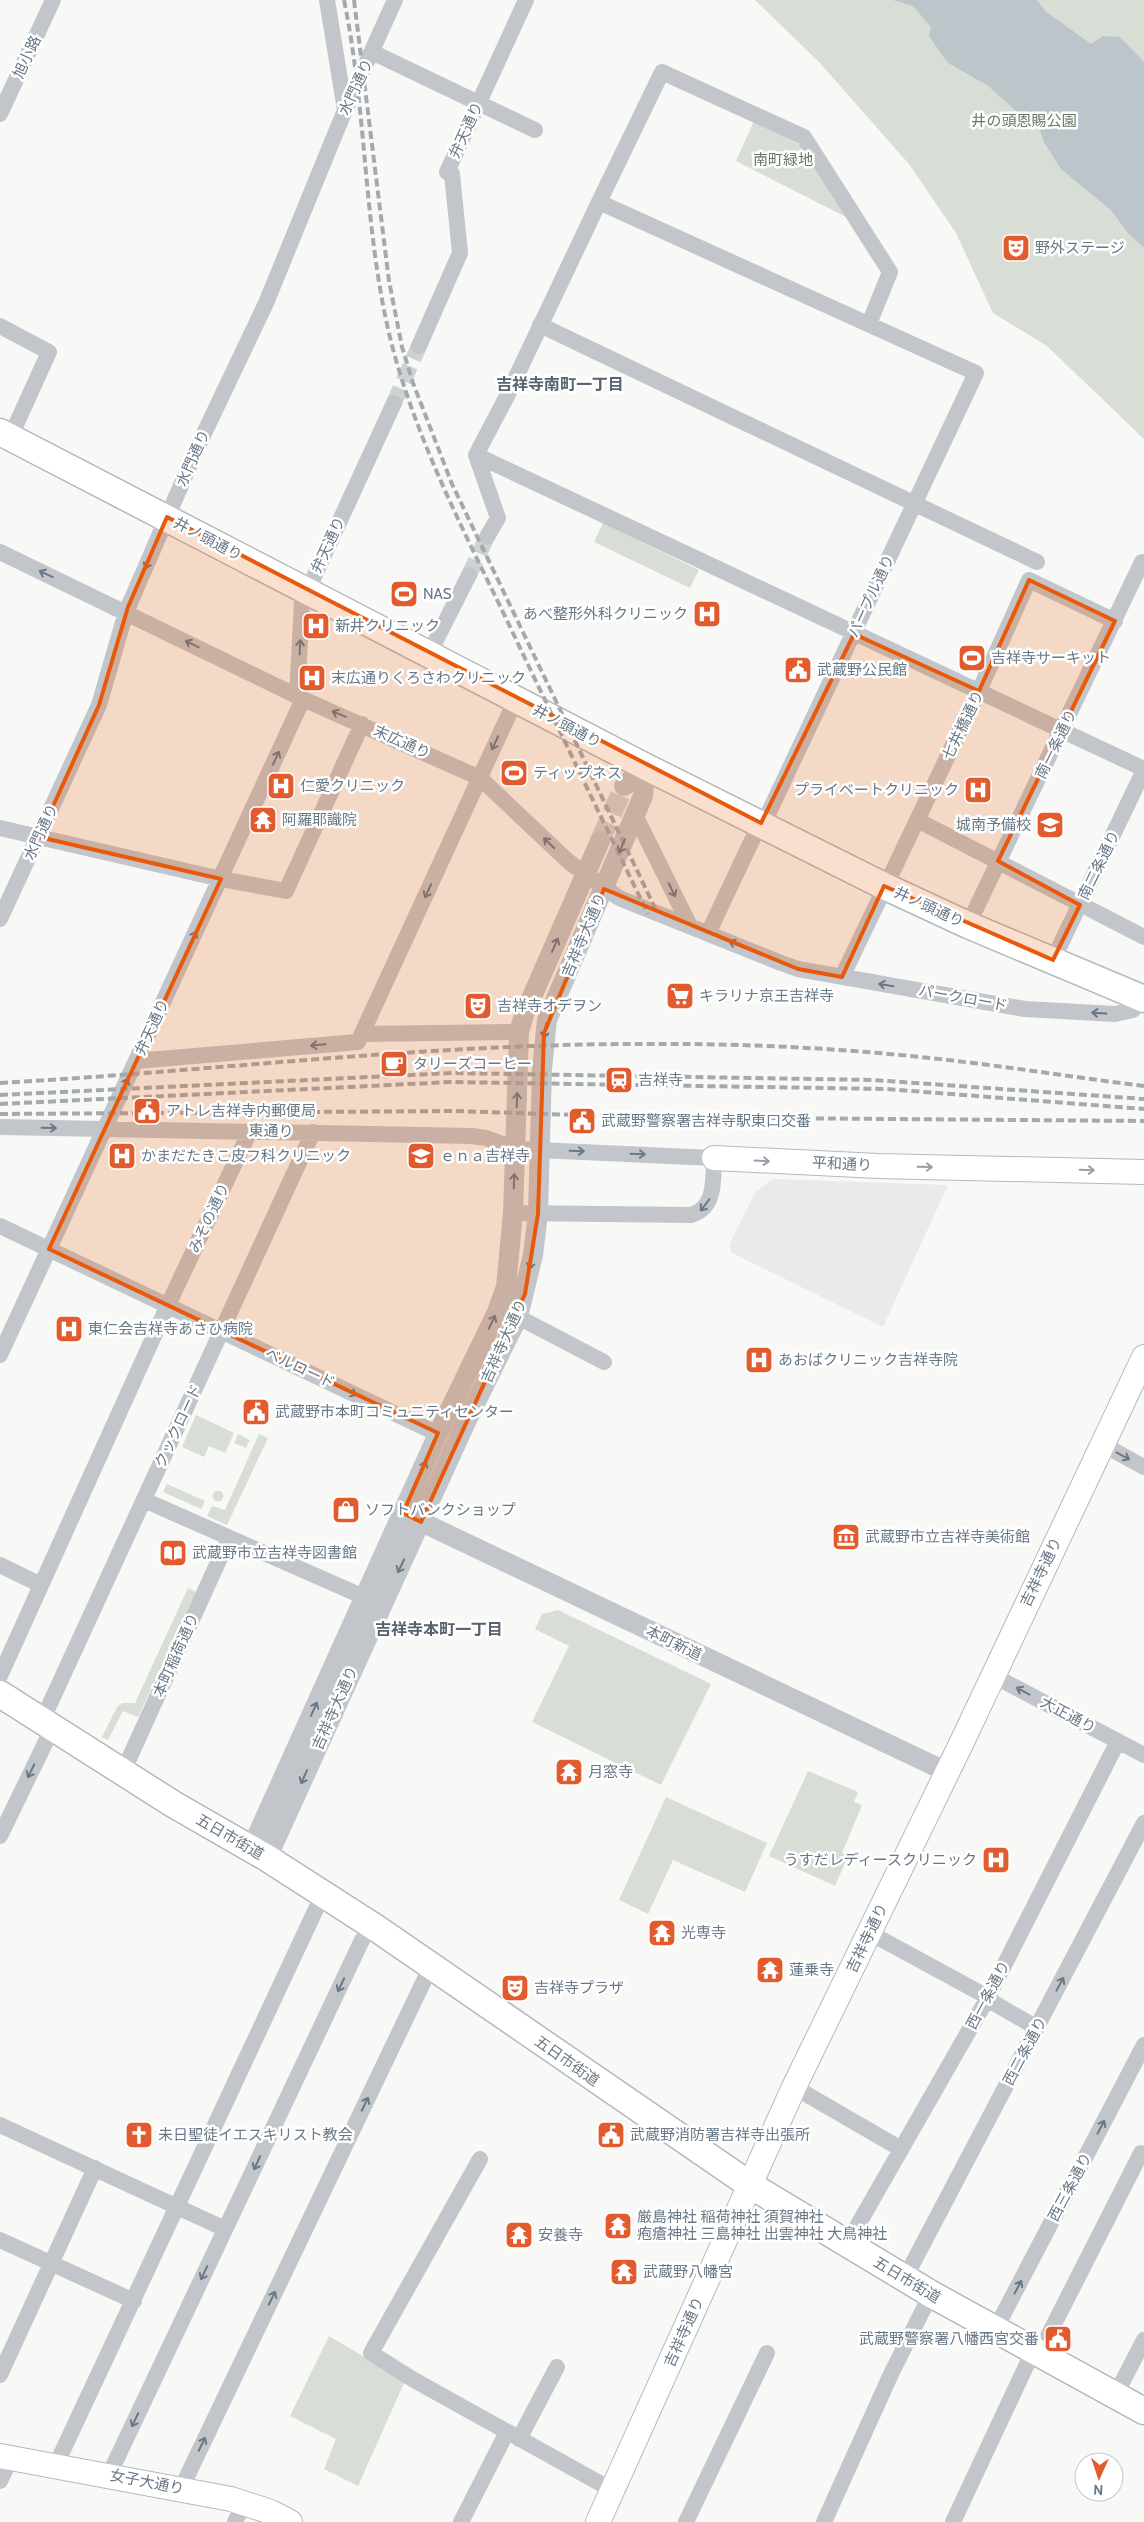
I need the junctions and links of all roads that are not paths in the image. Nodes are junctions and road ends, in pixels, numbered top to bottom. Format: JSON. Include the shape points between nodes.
{"nodes":[{"id":1,"x":53,"y":0,"type":"edge"},
{"id":2,"x":327,"y":0,"type":"edge"},
{"id":3,"x":396,"y":0,"type":"edge"},
{"id":4,"x":526,"y":0,"type":"edge"},
{"id":5,"x":372,"y":52,"type":"junction"},
{"id":6,"x":478,"y":104,"type":"junction"},
{"id":7,"x":345,"y":110,"type":"junction"},
{"id":8,"x":0,"y":114,"type":"edge"},
{"id":9,"x":535,"y":130,"type":"dead end"},
{"id":10,"x":599,"y":202,"type":"junction"},
{"id":11,"x":869,"y":324,"type":"junction"},
{"id":12,"x":540,"y":325,"type":"junction"},
{"id":13,"x":0,"y":326,"type":"edge"},
{"id":14,"x":420,"y":346,"type":"tunnel mouth"},
{"id":15,"x":394,"y":403,"type":"tunnel mouth"},
{"id":16,"x":5,"y":435,"type":"edge"},
{"id":17,"x":476,"y":455,"type":"junction"},
{"id":18,"x":915,"y":503,"type":"junction"},
{"id":19,"x":168,"y":517,"type":"junction"},
{"id":20,"x":487,"y":537,"type":"tunnel mouth"},
{"id":21,"x":0,"y":552,"type":"edge"},
{"id":22,"x":1037,"y":562,"type":"dead end"},
{"id":23,"x":1142,"y":562,"type":"dead end"},
{"id":24,"x":469,"y":575,"type":"tunnel mouth"},
{"id":25,"x":307,"y":592,"type":"junction"},
{"id":26,"x":126,"y":612,"type":"junction"},
{"id":27,"x":1115,"y":621,"type":"junction"},
{"id":28,"x":854,"y":634,"type":"junction"},
{"id":29,"x":429,"y":654,"type":"junction"},
{"id":30,"x":979,"y":692,"type":"junction"},
{"id":31,"x":300,"y":697,"type":"junction"},
{"id":32,"x":516,"y":699,"type":"junction"},
{"id":33,"x":362,"y":724,"type":"junction"},
{"id":34,"x":1062,"y":730,"type":"junction"},
{"id":35,"x":646,"y":767,"type":"junction"},
{"id":36,"x":1144,"y":770,"type":"edge"},
{"id":37,"x":480,"y":778,"type":"junction"},
{"id":38,"x":624,"y":786,"type":"tunnel mouth"},
{"id":39,"x":635,"y":815,"type":"junction"},
{"id":40,"x":917,"y":820,"type":"junction"},
{"id":41,"x":761,"y":823,"type":"junction"},
{"id":42,"x":0,"y":828,"type":"edge"},
{"id":43,"x":39,"y":837,"type":"junction"},
{"id":44,"x":600,"y":841,"type":"tunnel mouth"},
{"id":45,"x":998,"y":861,"type":"junction"},
{"id":46,"x":585,"y":876,"type":"junction"},
{"id":47,"x":221,"y":879,"type":"junction"},
{"id":48,"x":884,"y":886,"type":"junction"},
{"id":49,"x":604,"y":889,"type":"junction"},
{"id":50,"x":1080,"y":905,"type":"junction"},
{"id":51,"x":0,"y":919,"type":"edge"},
{"id":52,"x":712,"y":925,"type":"dead end"},
{"id":53,"x":968,"y":925,"type":"junction"},
{"id":54,"x":690,"y":926,"type":"junction"},
{"id":55,"x":1144,"y":937,"type":"edge"},
{"id":56,"x":1053,"y":960,"type":"junction"},
{"id":57,"x":781,"y":963,"type":"joint"},
{"id":58,"x":842,"y":977,"type":"junction"},
{"id":59,"x":1142,"y":998,"type":"edge"},
{"id":60,"x":519,"y":1032,"type":"junction"},
{"id":61,"x":362,"y":1034,"type":"junction"},
{"id":62,"x":136,"y":1061,"type":"junction"},
{"id":63,"x":0,"y":1127,"type":"edge"},
{"id":64,"x":105,"y":1130,"type":"junction"},
{"id":65,"x":250,"y":1131,"type":"junction"},
{"id":66,"x":313,"y":1132,"type":"junction"},
{"id":67,"x":516,"y":1149,"type":"junction"},
{"id":68,"x":540,"y":1150,"type":"junction"},
{"id":69,"x":714,"y":1158,"type":"junction"},
{"id":70,"x":1144,"y":1172,"type":"edge"},
{"id":71,"x":513,"y":1213,"type":"junction"},
{"id":72,"x":538,"y":1214,"type":"junction"},
{"id":73,"x":0,"y":1226,"type":"edge"},
{"id":74,"x":49,"y":1249,"type":"junction"},
{"id":75,"x":168,"y":1305,"type":"junction"},
{"id":76,"x":518,"y":1317,"type":"junction"},
{"id":77,"x":222,"y":1331,"type":"junction"},
{"id":78,"x":0,"y":1355,"type":"edge"},
{"id":79,"x":1144,"y":1357,"type":"edge"},
{"id":80,"x":604,"y":1362,"type":"dead end"},
{"id":81,"x":438,"y":1434,"type":"junction"},
{"id":82,"x":1102,"y":1444,"type":"junction"},
{"id":83,"x":1144,"y":1467,"type":"edge"},
{"id":84,"x":144,"y":1500,"type":"junction"},
{"id":85,"x":403,"y":1513,"type":"junction"},
{"id":86,"x":422,"y":1522,"type":"junction"},
{"id":87,"x":229,"y":1538,"type":"junction"},
{"id":88,"x":0,"y":1565,"type":"edge"},
{"id":89,"x":41,"y":1585,"type":"junction"},
{"id":90,"x":364,"y":1597,"type":"junction"},
{"id":91,"x":992,"y":1675,"type":"junction"},
{"id":92,"x":2,"y":1696,"type":"edge"},
{"id":93,"x":48,"y":1724,"type":"junction"},
{"id":94,"x":1118,"y":1741,"type":"junction"},
{"id":95,"x":1144,"y":1755,"type":"edge"},
{"id":96,"x":123,"y":1772,"type":"junction"},
{"id":97,"x":947,"y":1772,"type":"junction"},
{"id":98,"x":1144,"y":1823,"type":"edge"},
{"id":99,"x":0,"y":1836,"type":"edge"},
{"id":100,"x":259,"y":1854,"type":"junction"},
{"id":101,"x":323,"y":1894,"type":"junction"},
{"id":102,"x":870,"y":1933,"type":"junction"},
{"id":103,"x":362,"y":1940,"type":"dead end"},
{"id":104,"x":431,"y":1966,"type":"junction"},
{"id":105,"x":987,"y":1999,"type":"junction"},
{"id":106,"x":1037,"y":2028,"type":"junction"},
{"id":107,"x":1144,"y":2045,"type":"edge"},
{"id":108,"x":794,"y":2087,"type":"junction"},
{"id":109,"x":0,"y":2125,"type":"edge"},
{"id":110,"x":900,"y":2148,"type":"junction"},
{"id":111,"x":1144,"y":2154,"type":"edge"},
{"id":112,"x":480,"y":2159,"type":"dead end"},
{"id":113,"x":95,"y":2168,"type":"junction"},
{"id":114,"x":750,"y":2185,"type":"junction"},
{"id":115,"x":176,"y":2207,"type":"junction"},
{"id":116,"x":225,"y":2229,"type":"junction"},
{"id":117,"x":0,"y":2240,"type":"edge"},
{"id":118,"x":847,"y":2244,"type":"junction"},
{"id":119,"x":52,"y":2264,"type":"junction"},
{"id":120,"x":905,"y":2278,"type":"junction"},
{"id":121,"x":931,"y":2294,"type":"junction"},
{"id":122,"x":134,"y":2301,"type":"junction"},
{"id":123,"x":995,"y":2330,"type":"junction"},
{"id":124,"x":1144,"y":2340,"type":"edge"},
{"id":125,"x":1036,"y":2352,"type":"junction"},
{"id":126,"x":767,"y":2353,"type":"dead end"},
{"id":127,"x":557,"y":2368,"type":"dead end"},
{"id":128,"x":0,"y":2375,"type":"edge"},
{"id":129,"x":1116,"y":2394,"type":"junction"},
{"id":130,"x":1144,"y":2411,"type":"edge"},
{"id":131,"x":513,"y":2436,"type":"junction"},
{"id":132,"x":5,"y":2457,"type":"edge"},
{"id":133,"x":56,"y":2465,"type":"junction"},
{"id":134,"x":110,"y":2474,"type":"junction"},
{"id":135,"x":0,"y":2481,"type":"edge"},
{"id":136,"x":182,"y":2489,"type":"junction"},
{"id":137,"x":612,"y":2490,"type":"junction"},
{"id":138,"x":240,"y":2512,"type":"edge"},
{"id":139,"x":601,"y":2521,"type":"edge"},
{"id":140,"x":290,"y":2522,"type":"edge"},
{"id":141,"x":461,"y":2522,"type":"edge"},
{"id":142,"x":686,"y":2522,"type":"edge"},
{"id":143,"x":824,"y":2522,"type":"edge"},
{"id":144,"x":953,"y":2522,"type":"edge"}],
"edges":[{"from":1,"to":8,"type":"street","name":"旭小路"},
{"from":2,"to":7,"type":"street"},
{"from":3,"to":5,"type":"street","name":"水門通り"},
{"from":4,"to":6,"type":"street","name":"弁天通り"},
{"from":5,"to":6,"type":"street"},
{"from":5,"to":7,"type":"street","name":"水門通り"},
{"from":6,"to":9,"type":"street"},
{"from":6,"to":14,"type":"street","name":"弁天通り","via":[[447,172],[452,174],[460,253]]},
{"from":7,"to":19,"type":"street","name":"水門通り","via":[[266,303]]},
{"from":10,"to":11,"type":"street"},
{"from":10,"to":11,"type":"street","via":[[662,72],[804,137],[890,272]]},
{"from":10,"to":12,"type":"street"},
{"from":11,"to":18,"type":"street","name":"パープル通り","via":[[976,373]]},
{"from":12,"to":17,"type":"street"},
{"from":12,"to":18,"type":"street"},
{"from":13,"to":16,"type":"street","via":[[49,352]]},
{"from":15,"to":25,"type":"street","name":"弁天通り"},
{"from":16,"to":19,"type":"main road","name":"井ノ頭通り"},
{"from":17,"to":20,"type":"street","via":[[498,518]]},
{"from":17,"to":28,"type":"street"},
{"from":18,"to":22,"type":"street"},
{"from":18,"to":28,"type":"street","name":"パープル通り"},
{"from":19,"to":25,"type":"main road","name":"井ノ頭通り"},
{"from":19,"to":26,"type":"street","name":"水門通り","one_way":true},
{"from":26,"to":21,"type":"street","name":"末広通り","one_way":true},
{"from":23,"to":27,"type":"street","name":"南一条通り"},
{"from":24,"to":29,"type":"street"},
{"from":25,"to":29,"type":"main road","name":"井ノ頭通り"},
{"from":31,"to":25,"type":"street","name":"弁天通り","one_way":true,"via":[[302,604]]},
{"from":31,"to":26,"type":"street","name":"末広通り","one_way":true},
{"from":26,"to":43,"type":"street","name":"水門通り","via":[[99,705]]},
{"from":27,"to":30,"type":"street","name":"七井橋通り","via":[[1029,580]]},
{"from":27,"to":34,"type":"street","name":"南一条通り"},
{"from":28,"to":30,"type":"street"},
{"from":28,"to":41,"type":"street","name":"パープル通り"},
{"from":29,"to":32,"type":"main road","name":"井ノ頭通り"},
{"from":30,"to":34,"type":"street"},
{"from":30,"to":40,"type":"street","name":"七井橋通り"},
{"from":33,"to":31,"type":"street","name":"末広通り","one_way":true},
{"from":47,"to":31,"type":"street","name":"弁天通り","one_way":true},
{"from":32,"to":35,"type":"main road","name":"井ノ頭通り"},
{"from":32,"to":37,"type":"street","one_way":true},
{"from":33,"to":37,"type":"street","name":"末広通り"},
{"from":33,"to":47,"type":"street","via":[[286,891]]},
{"from":34,"to":36,"type":"street"},
{"from":34,"to":45,"type":"street","name":"南一条通り"},
{"from":35,"to":38,"type":"street"},
{"from":35,"to":39,"type":"street","name":"吉祥寺大通り","via":[[643,796]]},
{"from":35,"to":41,"type":"main road","name":"井ノ頭通り"},
{"from":36,"to":50,"type":"street","name":"南二条通り"},
{"from":46,"to":37,"type":"street","name":"末広通り","one_way":true},
{"from":37,"to":61,"type":"street","one_way":true},
{"from":39,"to":49,"type":"street","name":"吉祥寺大通り","one_way":true},
{"from":39,"to":54,"type":"street","one_way":true},
{"from":40,"to":45,"type":"street"},
{"from":40,"to":48,"type":"street","name":"七井橋通り"},
{"from":41,"to":48,"type":"main road","name":"井ノ頭通り"},
{"from":41,"to":52,"type":"street","name":"パープル通り"},
{"from":42,"to":43,"type":"street"},
{"from":43,"to":47,"type":"street"},
{"from":43,"to":51,"type":"street","name":"水門通り"},
{"from":44,"to":46,"type":"street","name":"吉祥寺大通り"},
{"from":45,"to":50,"type":"street"},
{"from":45,"to":53,"type":"street","name":"南一条通り"},
{"from":46,"to":49,"type":"street","name":"末広通り"},
{"from":60,"to":46,"type":"street","name":"吉祥寺大通り","one_way":true},
{"from":62,"to":47,"type":"street","name":"弁天通り","one_way":true},
{"from":48,"to":53,"type":"main road","name":"井ノ頭通り"},
{"from":48,"to":58,"type":"street","name":"七井橋通り"},
{"from":49,"to":54,"type":"street","name":"末広通り"},
{"from":49,"to":68,"type":"street","name":"吉祥寺大通り","one_way":true,"via":[[547,1020]]},
{"from":50,"to":55,"type":"street"},
{"from":50,"to":56,"type":"street","name":"南二条通り"},
{"from":53,"to":56,"type":"main road","name":"井ノ頭通り"},
{"from":57,"to":54,"type":"street","name":"末広通り","one_way":true},
{"from":56,"to":59,"type":"main road","name":"井ノ頭通り"},
{"from":57,"to":58,"type":"street","name":"パークロード"},
{"from":59,"to":58,"type":"street","name":"パークロード","one_way":true,"via":[[1133,1010],[1115,1014],[1025,1008]]},
{"from":60,"to":61,"type":"street"},
{"from":67,"to":60,"type":"street","name":"吉祥寺大通り","one_way":true},
{"from":61,"to":62,"type":"street","one_way":true,"via":[[358,1042]]},
{"from":64,"to":62,"type":"street","name":"弁天通り","one_way":true},
{"from":63,"to":64,"type":"street","name":"東通り","one_way":true},
{"from":64,"to":65,"type":"street","name":"東通り"},
{"from":64,"to":74,"type":"street","name":"弁天通り"},
{"from":65,"to":66,"type":"street","name":"東通り"},
{"from":65,"to":75,"type":"street","name":"みその通り"},
{"from":66,"to":67,"type":"street","name":"東通り","via":[[472,1136]]},
{"from":66,"to":77,"type":"street","name":"クックロード"},
{"from":67,"to":68,"type":"street","name":"東通り"},
{"from":71,"to":67,"type":"street","name":"吉祥寺大通り","one_way":true},
{"from":68,"to":69,"type":"street","name":"平和通り","one_way":true},
{"from":68,"to":72,"type":"street","name":"吉祥寺大通り"},
{"from":69,"to":70,"type":"main road","name":"平和通り","one_way":true,"via":[[878,1166]]},
{"from":69,"to":72,"type":"street","one_way":true,"via":[[710,1199],[695,1214]]},
{"from":71,"to":72,"type":"street"},
{"from":81,"to":71,"type":"street","name":"吉祥寺大通り","one_way":true,"via":[[506,1287]]},
{"from":72,"to":76,"type":"street","name":"吉祥寺大通り","one_way":true,"via":[[533,1255]]},
{"from":73,"to":74,"type":"street","name":"ベルロード"},
{"from":74,"to":75,"type":"street","name":"ベルロード"},
{"from":74,"to":78,"type":"street","name":"弁天通り"},
{"from":75,"to":77,"type":"street","name":"ベルロード"},
{"from":75,"to":89,"type":"street","name":"みその通り"},
{"from":76,"to":80,"type":"street"},
{"from":76,"to":86,"type":"street","name":"吉祥寺大通り","via":[[465,1424]]},
{"from":77,"to":81,"type":"street","name":"ベルロード","one_way":true},
{"from":77,"to":84,"type":"street","name":"クックロード"},
{"from":79,"to":82,"type":"main road","name":"吉祥寺通り"},
{"from":85,"to":81,"type":"street","name":"吉祥寺大通り","one_way":true},
{"from":82,"to":83,"type":"street","one_way":true},
{"from":82,"to":91,"type":"main road","name":"吉祥寺通り"},
{"from":84,"to":87,"type":"street"},
{"from":84,"to":93,"type":"street","name":"クックロード"},
{"from":85,"to":86,"type":"street","name":"本町新道"},
{"from":85,"to":90,"type":"street","name":"吉祥寺大通り"},
{"from":86,"to":97,"type":"street","name":"本町新道"},
{"from":86,"to":100,"type":"street","name":"吉祥寺大通り","one_way":true},
{"from":87,"to":90,"type":"street"},
{"from":87,"to":96,"type":"street","name":"本町稲荷通り"},
{"from":88,"to":89,"type":"street"},
{"from":89,"to":92,"type":"street","name":"みその通り"},
{"from":100,"to":90,"type":"street","name":"吉祥寺大通り","one_way":true},
{"from":94,"to":91,"type":"street","name":"大正通り","one_way":true},
{"from":91,"to":97,"type":"main road","name":"吉祥寺通り"},
{"from":92,"to":93,"type":"main road","name":"五日市街道"},
{"from":93,"to":96,"type":"main road","name":"五日市街道"},
{"from":93,"to":99,"type":"street","name":"クックロード","one_way":true},
{"from":94,"to":95,"type":"street","name":"大正通り"},
{"from":94,"to":105,"type":"street","name":"西一条通り"},
{"from":96,"to":100,"type":"main road","name":"五日市街道"},
{"from":97,"to":102,"type":"main road","name":"吉祥寺通り"},
{"from":106,"to":98,"type":"street","name":"西二条通り","one_way":true},
{"from":100,"to":101,"type":"main road","name":"五日市街道"},
{"from":101,"to":104,"type":"main road","name":"五日市街道"},
{"from":101,"to":115,"type":"street"},
{"from":102,"to":105,"type":"street","via":[[984,1994]]},
{"from":102,"to":108,"type":"main road","name":"吉祥寺通り"},
{"from":103,"to":116,"type":"street","one_way":true},
{"from":104,"to":114,"type":"main road","name":"五日市街道"},
{"from":136,"to":104,"type":"street","one_way":true},
{"from":105,"to":106,"type":"street"},
{"from":105,"to":110,"type":"street","name":"西一条通り"},
{"from":106,"to":120,"type":"street","name":"西二条通り"},
{"from":123,"to":107,"type":"street","name":"西三条通り","one_way":true},
{"from":108,"to":110,"type":"street"},
{"from":108,"to":114,"type":"main road","name":"吉祥寺通り"},
{"from":109,"to":113,"type":"street"},
{"from":110,"to":118,"type":"street","name":"西一条通り"},
{"from":111,"to":125,"type":"street","via":[[1141,2153],[1046,2340]]},
{"from":112,"to":131,"type":"street","via":[[371,2353]]},
{"from":113,"to":115,"type":"street"},
{"from":113,"to":119,"type":"street"},
{"from":114,"to":118,"type":"main road","name":"五日市街道"},
{"from":114,"to":137,"type":"main road","name":"吉祥寺通り"},
{"from":115,"to":116,"type":"street"},
{"from":115,"to":122,"type":"street"},
{"from":116,"to":134,"type":"street","one_way":true},
{"from":117,"to":119,"type":"street"},
{"from":118,"to":120,"type":"main road","name":"五日市街道"},
{"from":119,"to":122,"type":"street"},
{"from":119,"to":128,"type":"street"},
{"from":120,"to":121,"type":"main road","name":"五日市街道"},
{"from":121,"to":123,"type":"main road","name":"五日市街道"},
{"from":121,"to":143,"type":"street"},
{"from":122,"to":133,"type":"street"},
{"from":123,"to":125,"type":"main road","name":"五日市街道"},
{"from":124,"to":129,"type":"street"},
{"from":125,"to":129,"type":"main road","name":"五日市街道"},
{"from":125,"to":144,"type":"street","via":[[1028,2362]]},
{"from":126,"to":142,"type":"street"},
{"from":127,"to":131,"type":"street"},
{"from":129,"to":130,"type":"main road","name":"五日市街道"},
{"from":131,"to":137,"type":"street"},
{"from":131,"to":141,"type":"street"},
{"from":132,"to":133,"type":"main road","name":"女子大通り"},
{"from":132,"to":135,"type":"street"},
{"from":133,"to":134,"type":"main road","name":"女子大通り"},
{"from":134,"to":136,"type":"main road","name":"女子大通り"},
{"from":136,"to":138,"type":"main road","name":"女子大通り"},
{"from":137,"to":139,"type":"main road","name":"吉祥寺通り"},
{"from":138,"to":140,"type":"main road","name":"女子大通り","via":[[271,2512]]}]}
